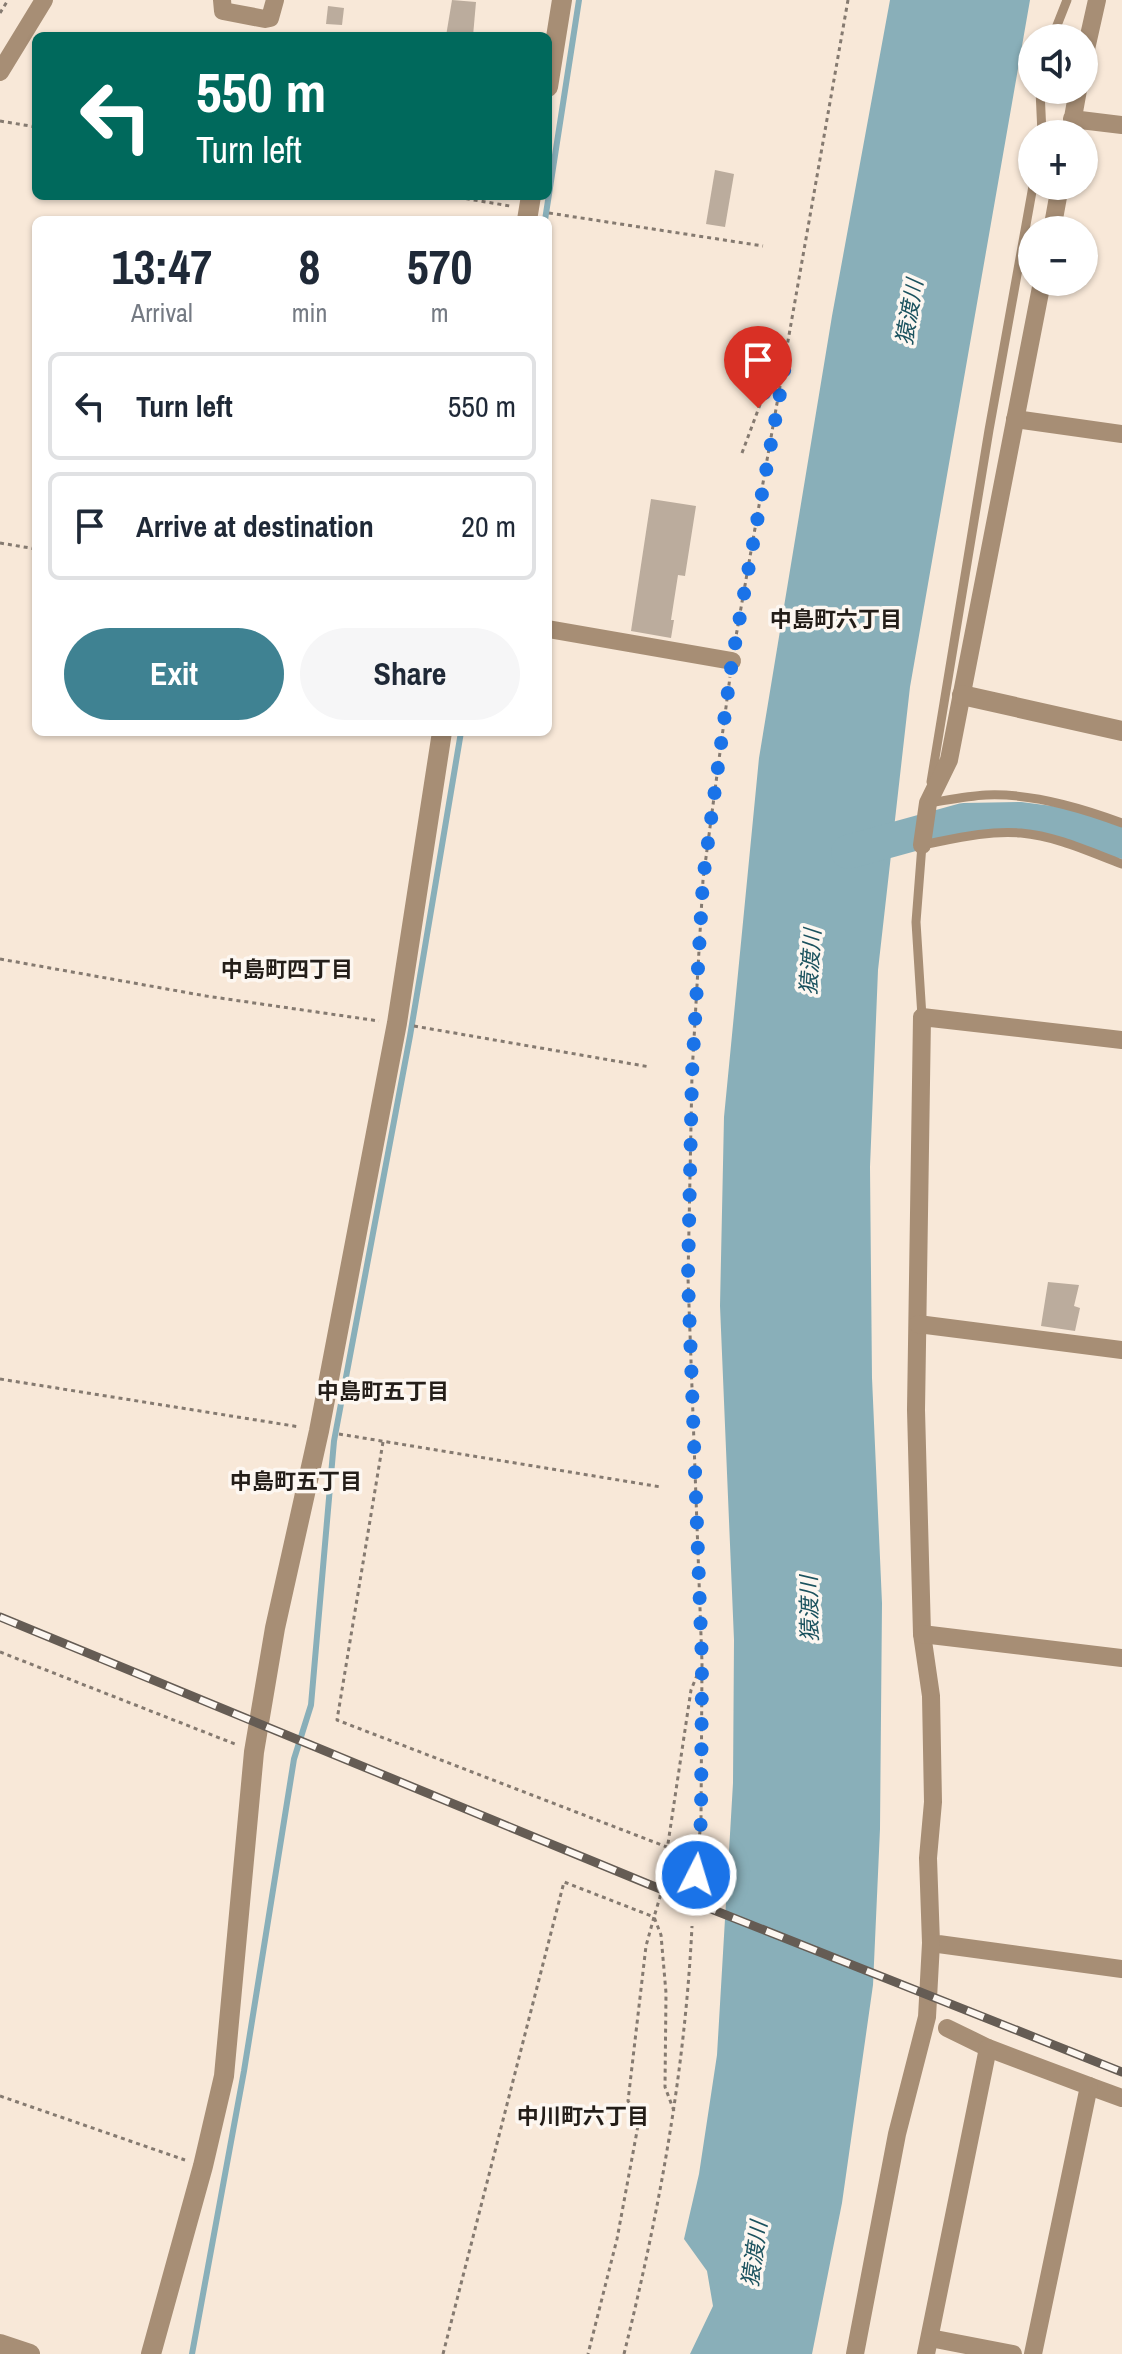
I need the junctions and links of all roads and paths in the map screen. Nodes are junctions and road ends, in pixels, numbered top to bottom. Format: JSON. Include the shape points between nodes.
{"nodes":[{"id":1,"x":8,"y":0,"type":"edge"},
{"id":2,"x":44,"y":0,"type":"edge"},
{"id":3,"x":222,"y":0,"type":"edge"},
{"id":4,"x":275,"y":0,"type":"edge"},
{"id":5,"x":562,"y":0,"type":"edge"},
{"id":6,"x":848,"y":0,"type":"edge"},
{"id":7,"x":1067,"y":0,"type":"edge"},
{"id":8,"x":1097,"y":0,"type":"edge"},
{"id":9,"x":0,"y":13,"type":"edge"},
{"id":10,"x":1058,"y":24,"type":"edge"},
{"id":11,"x":1092,"y":24,"type":"edge"},
{"id":12,"x":552,"y":62,"type":"edge"},
{"id":13,"x":0,"y":72,"type":"edge"},
{"id":14,"x":0,"y":121,"type":"edge"},
{"id":15,"x":1098,"y":125,"type":"edge"},
{"id":16,"x":1122,"y":125,"type":"edge"},
{"id":17,"x":32,"y":126,"type":"edge"},
{"id":18,"x":482,"y":200,"type":"edge"},
{"id":19,"x":1031,"y":200,"type":"edge"},
{"id":20,"x":529,"y":208,"type":"edge"},
{"id":21,"x":558,"y":214,"type":"dead end"},
{"id":22,"x":763,"y":246,"type":"dead end"},
{"id":23,"x":1039,"y":296,"type":"edge"},
{"id":24,"x":786,"y":360,"type":"junction"},
{"id":25,"x":1015,"y":419,"type":"junction"},
{"id":26,"x":1122,"y":434,"type":"edge"},
{"id":27,"x":742,"y":453,"type":"dead end"},
{"id":28,"x":0,"y":543,"type":"edge"},
{"id":29,"x":32,"y":548,"type":"edge"},
{"id":30,"x":552,"y":630,"type":"edge"},
{"id":31,"x":732,"y":661,"type":"junction"},
{"id":32,"x":962,"y":695,"type":"junction"},
{"id":33,"x":1122,"y":731,"type":"edge"},
{"id":34,"x":441,"y":736,"type":"edge"},
{"id":35,"x":928,"y":803,"type":"junction"},
{"id":36,"x":1122,"y":823,"type":"edge"},
{"id":37,"x":922,"y":845,"type":"junction"},
{"id":38,"x":1122,"y":864,"type":"edge"},
{"id":39,"x":0,"y":959,"type":"edge"},
{"id":40,"x":922,"y":1017,"type":"junction"},
{"id":41,"x":397,"y":1023,"type":"junction"},
{"id":42,"x":424,"y":1028,"type":"dead end"},
{"id":43,"x":1122,"y":1040,"type":"edge"},
{"id":44,"x":650,"y":1067,"type":"dead end"},
{"id":45,"x":918,"y":1324,"type":"junction"},
{"id":46,"x":1122,"y":1350,"type":"edge"},
{"id":47,"x":0,"y":1379,"type":"edge"},
{"id":48,"x":319,"y":1431,"type":"junction"},
{"id":49,"x":348,"y":1436,"type":"dead end"},
{"id":50,"x":383,"y":1442,"type":"junction"},
{"id":51,"x":661,"y":1487,"type":"dead end"},
{"id":52,"x":922,"y":1634,"type":"junction"},
{"id":53,"x":0,"y":1652,"type":"edge"},
{"id":54,"x":1122,"y":1658,"type":"edge"},
{"id":55,"x":702,"y":1663,"type":"junction"},
{"id":56,"x":254,"y":1752,"type":"junction"},
{"id":57,"x":667,"y":1847,"type":"junction"},
{"id":58,"x":696,"y":1875,"type":"dead end"},
{"id":59,"x":654,"y":1917,"type":"junction"},
{"id":60,"x":692,"y":1926,"type":"dead end"},
{"id":61,"x":931,"y":1943,"type":"junction"},
{"id":62,"x":1122,"y":1969,"type":"edge"},
{"id":63,"x":947,"y":2028,"type":"dead end"},
{"id":64,"x":988,"y":2048,"type":"junction"},
{"id":65,"x":1089,"y":2086,"type":"junction"},
{"id":66,"x":0,"y":2096,"type":"edge"},
{"id":67,"x":1122,"y":2098,"type":"edge"},
{"id":68,"x":674,"y":2111,"type":"junction"},
{"id":69,"x":203,"y":2166,"type":"junction"},
{"id":70,"x":0,"y":2344,"type":"edge"},
{"id":71,"x":928,"y":2346,"type":"edge"},
{"id":72,"x":30,"y":2354,"type":"edge"},
{"id":73,"x":151,"y":2354,"type":"edge"},
{"id":74,"x":443,"y":2354,"type":"edge"},
{"id":75,"x":588,"y":2354,"type":"edge"},
{"id":76,"x":624,"y":2354,"type":"edge"},
{"id":77,"x":855,"y":2354,"type":"edge"},
{"id":78,"x":1013,"y":2354,"type":"edge"},
{"id":79,"x":1033,"y":2354,"type":"edge"}],
"edges":[{"from":1,"to":9,"type":"path"},
{"from":2,"to":13,"type":"street"},
{"from":3,"to":4,"type":"street","via":[[223,11],[265,19]]},
{"from":5,"to":12,"type":"street"},
{"from":6,"to":24,"type":"path"},
{"from":7,"to":10,"type":"lane"},
{"from":8,"to":11,"type":"street"},
{"from":14,"to":17,"type":"path"},
{"from":15,"to":16,"type":"street"},
{"from":18,"to":20,"type":"path"},
{"from":19,"to":35,"type":"lane"},
{"from":21,"to":22,"type":"path"},
{"from":23,"to":25,"type":"street"},
{"from":24,"to":27,"type":"path","via":[[767,386]]},
{"from":24,"to":31,"type":"path"},
{"from":25,"to":26,"type":"street"},
{"from":25,"to":32,"type":"street"},
{"from":28,"to":29,"type":"path"},
{"from":30,"to":31,"type":"street"},
{"from":31,"to":55,"type":"path","via":[[703,880],[692,1074],[688,1278]]},
{"from":32,"to":33,"type":"street"},
{"from":32,"to":35,"type":"street","via":[[949,760]]},
{"from":34,"to":41,"type":"street"},
{"from":35,"to":36,"type":"lane","via":[[988,795],[1043,801]]},
{"from":35,"to":37,"type":"street"},
{"from":37,"to":38,"type":"lane","via":[[1020,833]]},
{"from":37,"to":40,"type":"lane","via":[[916,922]]},
{"from":39,"to":41,"type":"path"},
{"from":40,"to":43,"type":"street"},
{"from":40,"to":45,"type":"street"},
{"from":41,"to":48,"type":"street"},
{"from":42,"to":44,"type":"path"},
{"from":45,"to":46,"type":"street"},
{"from":45,"to":52,"type":"street"},
{"from":47,"to":48,"type":"path"},
{"from":48,"to":56,"type":"street","via":[[275,1628]]},
{"from":49,"to":50,"type":"path"},
{"from":50,"to":51,"type":"path"},
{"from":50,"to":57,"type":"path","via":[[337,1720]]},
{"from":52,"to":54,"type":"street"},
{"from":52,"to":61,"type":"street","via":[[931,1696]]},
{"from":53,"to":56,"type":"path"},
{"from":55,"to":57,"type":"path","via":[[691,1690]]},
{"from":55,"to":58,"type":"path"},
{"from":56,"to":69,"type":"street","via":[[224,2076]]},
{"from":57,"to":59,"type":"path"},
{"from":59,"to":68,"type":"path","via":[[661,1935],[666,1993],[665,2087]]},
{"from":59,"to":74,"type":"path","via":[[564,1882]]},
{"from":59,"to":75,"type":"path","via":[[628,2101],[640,2115]]},
{"from":60,"to":68,"type":"path"},
{"from":61,"to":62,"type":"street"},
{"from":61,"to":77,"type":"street","via":[[927,2017],[897,2134]]},
{"from":63,"to":64,"type":"street"},
{"from":64,"to":65,"type":"street"},
{"from":64,"to":71,"type":"street"},
{"from":65,"to":67,"type":"street"},
{"from":65,"to":79,"type":"street"},
{"from":66,"to":69,"type":"path"},
{"from":68,"to":76,"type":"path","via":[[650,2248]]},
{"from":69,"to":73,"type":"street"},
{"from":70,"to":72,"type":"street"},
{"from":71,"to":78,"type":"street"}]}
